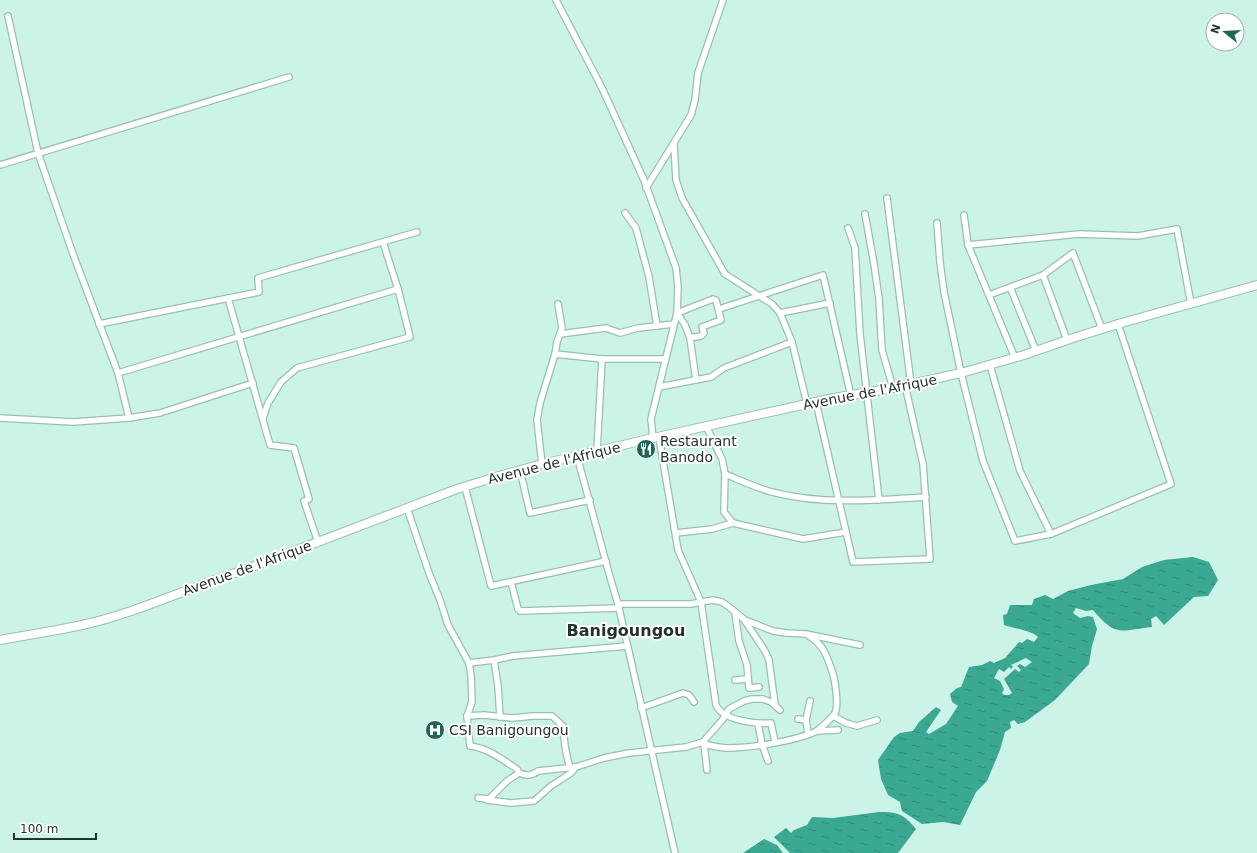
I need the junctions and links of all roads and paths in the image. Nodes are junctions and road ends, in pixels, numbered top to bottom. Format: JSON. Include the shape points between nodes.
{"nodes":[{"id":1,"x":556,"y":0,"type":"edge"},
{"id":2,"x":723,"y":0,"type":"edge"},
{"id":3,"x":8,"y":16,"type":"dead end"},
{"id":4,"x":289,"y":77,"type":"dead end"},
{"id":5,"x":674,"y":144,"type":"junction"},
{"id":6,"x":38,"y":153,"type":"junction"},
{"id":7,"x":0,"y":165,"type":"edge"},
{"id":8,"x":646,"y":188,"type":"junction"},
{"id":9,"x":887,"y":198,"type":"dead end"},
{"id":10,"x":625,"y":213,"type":"dead end"},
{"id":11,"x":865,"y":214,"type":"dead end"},
{"id":12,"x":964,"y":215,"type":"dead end"},
{"id":13,"x":937,"y":223,"type":"dead end"},
{"id":14,"x":848,"y":228,"type":"dead end"},
{"id":15,"x":417,"y":232,"type":"dead end"},
{"id":16,"x":383,"y":242,"type":"junction"},
{"id":17,"x":968,"y":245,"type":"junction"},
{"id":18,"x":1043,"y":275,"type":"junction"},
{"id":19,"x":1257,"y":285,"type":"edge"},
{"id":20,"x":1010,"y":287,"type":"junction"},
{"id":21,"x":398,"y":289,"type":"junction"},
{"id":22,"x":989,"y":295,"type":"junction"},
{"id":23,"x":759,"y":296,"type":"junction"},
{"id":24,"x":228,"y":298,"type":"junction"},
{"id":25,"x":830,"y":303,"type":"junction"},
{"id":26,"x":558,"y":304,"type":"dead end"},
{"id":27,"x":1191,"y":304,"type":"junction"},
{"id":28,"x":719,"y":309,"type":"junction"},
{"id":29,"x":677,"y":313,"type":"junction"},
{"id":30,"x":780,"y":313,"type":"junction"},
{"id":31,"x":99,"y":324,"type":"junction"},
{"id":32,"x":674,"y":324,"type":"junction"},
{"id":33,"x":1118,"y":324,"type":"junction"},
{"id":34,"x":657,"y":326,"type":"junction"},
{"id":35,"x":1102,"y":329,"type":"junction"},
{"id":36,"x":560,"y":334,"type":"junction"},
{"id":37,"x":239,"y":336,"type":"junction"},
{"id":38,"x":690,"y":338,"type":"junction"},
{"id":39,"x":1067,"y":340,"type":"junction"},
{"id":40,"x":792,"y":342,"type":"junction"},
{"id":41,"x":1036,"y":351,"type":"junction"},
{"id":42,"x":555,"y":354,"type":"junction"},
{"id":43,"x":1015,"y":358,"type":"junction"},
{"id":44,"x":602,"y":359,"type":"junction"},
{"id":45,"x":665,"y":359,"type":"junction"},
{"id":46,"x":990,"y":365,"type":"junction"},
{"id":47,"x":118,"y":372,"type":"junction"},
{"id":48,"x":961,"y":373,"type":"junction"},
{"id":49,"x":696,"y":380,"type":"junction"},
{"id":50,"x":253,"y":383,"type":"junction"},
{"id":51,"x":908,"y":385,"type":"junction"},
{"id":52,"x":658,"y":387,"type":"junction"},
{"id":53,"x":893,"y":388,"type":"junction"},
{"id":54,"x":867,"y":393,"type":"junction"},
{"id":55,"x":851,"y":396,"type":"junction"},
{"id":56,"x":816,"y":402,"type":"junction"},
{"id":57,"x":807,"y":404,"type":"junction"},
{"id":58,"x":0,"y":418,"type":"edge"},
{"id":59,"x":129,"y":418,"type":"junction"},
{"id":60,"x":262,"y":418,"type":"junction"},
{"id":61,"x":706,"y":426,"type":"junction"},
{"id":62,"x":656,"y":437,"type":"junction"},
{"id":63,"x":597,"y":451,"type":"junction"},
{"id":64,"x":578,"y":456,"type":"junction"},
{"id":65,"x":542,"y":464,"type":"junction"},
{"id":66,"x":520,"y":470,"type":"junction"},
{"id":67,"x":725,"y":474,"type":"junction"},
{"id":68,"x":465,"y":487,"type":"junction"},
{"id":69,"x":926,"y":497,"type":"junction"},
{"id":70,"x":590,"y":500,"type":"junction"},
{"id":71,"x":879,"y":500,"type":"junction"},
{"id":72,"x":839,"y":502,"type":"junction"},
{"id":73,"x":407,"y":508,"type":"junction"},
{"id":74,"x":733,"y":523,"type":"junction"},
{"id":75,"x":846,"y":532,"type":"junction"},
{"id":76,"x":676,"y":533,"type":"junction"},
{"id":77,"x":1051,"y":534,"type":"junction"},
{"id":78,"x":318,"y":542,"type":"junction"},
{"id":79,"x":606,"y":561,"type":"junction"},
{"id":80,"x":512,"y":582,"type":"junction"},
{"id":81,"x":701,"y":602,"type":"junction"},
{"id":82,"x":619,"y":606,"type":"junction"},
{"id":83,"x":735,"y":613,"type":"junction"},
{"id":84,"x":745,"y":620,"type":"junction"},
{"id":85,"x":806,"y":634,"type":"junction"},
{"id":86,"x":0,"y":640,"type":"edge"},
{"id":87,"x":860,"y":645,"type":"dead end"},
{"id":88,"x":627,"y":646,"type":"junction"},
{"id":89,"x":494,"y":660,"type":"junction"},
{"id":90,"x":469,"y":663,"type":"junction"},
{"id":91,"x":748,"y":678,"type":"junction"},
{"id":92,"x":735,"y":680,"type":"dead end"},
{"id":93,"x":759,"y":688,"type":"dead end"},
{"id":94,"x":810,"y":701,"type":"dead end"},
{"id":95,"x":694,"y":702,"type":"dead end"},
{"id":96,"x":774,"y":705,"type":"junction"},
{"id":97,"x":642,"y":708,"type":"junction"},
{"id":98,"x":780,"y":710,"type":"dead end"},
{"id":99,"x":726,"y":715,"type":"junction"},
{"id":100,"x":467,"y":716,"type":"junction"},
{"id":101,"x":833,"y":716,"type":"junction"},
{"id":102,"x":500,"y":717,"type":"junction"},
{"id":103,"x":798,"y":719,"type":"dead end"},
{"id":104,"x":806,"y":720,"type":"junction"},
{"id":105,"x":877,"y":720,"type":"dead end"},
{"id":106,"x":758,"y":724,"type":"junction"},
{"id":107,"x":838,"y":730,"type":"dead end"},
{"id":108,"x":817,"y":731,"type":"junction"},
{"id":109,"x":808,"y":734,"type":"junction"},
{"id":110,"x":774,"y":742,"type":"junction"},
{"id":111,"x":703,"y":743,"type":"junction"},
{"id":112,"x":762,"y":744,"type":"junction"},
{"id":113,"x":651,"y":750,"type":"junction"},
{"id":114,"x":768,"y":762,"type":"dead end"},
{"id":115,"x":576,"y":767,"type":"junction"},
{"id":116,"x":570,"y":768,"type":"junction"},
{"id":117,"x":707,"y":770,"type":"dead end"},
{"id":118,"x":519,"y":772,"type":"junction"},
{"id":119,"x":478,"y":798,"type":"dead end"},
{"id":120,"x":487,"y":800,"type":"junction"},
{"id":121,"x":675,"y":853,"type":"edge"}],
"edges":[{"from":1,"to":8,"type":"street","via":[[602,88]]},
{"from":2,"to":5,"type":"street","via":[[698,74],[691,115]]},
{"from":3,"to":6,"type":"street"},
{"from":4,"to":6,"type":"street"},
{"from":5,"to":8,"type":"street"},
{"from":5,"to":23,"type":"street","via":[[676,180],[682,198],[725,274]]},
{"from":6,"to":7,"type":"street"},
{"from":6,"to":31,"type":"street"},
{"from":8,"to":29,"type":"street","via":[[676,268]]},
{"from":9,"to":51,"type":"street"},
{"from":10,"to":34,"type":"street","via":[[636,228],[649,277]]},
{"from":11,"to":53,"type":"street","via":[[877,285],[882,350]]},
{"from":12,"to":17,"type":"street"},
{"from":13,"to":48,"type":"street","via":[[944,292]]},
{"from":14,"to":54,"type":"street","via":[[855,248],[860,334]]},
{"from":15,"to":16,"type":"street"},
{"from":16,"to":21,"type":"street"},
{"from":16,"to":24,"type":"street","via":[[258,278],[259,292]]},
{"from":17,"to":22,"type":"street"},
{"from":17,"to":27,"type":"street","via":[[1079,234],[1138,236],[1177,229]]},
{"from":18,"to":20,"type":"street"},
{"from":18,"to":35,"type":"street","via":[[1073,254]]},
{"from":18,"to":39,"type":"street"},
{"from":19,"to":27,"type":"main road","name":"Avenue de l'Afrique"},
{"from":20,"to":22,"type":"street"},
{"from":20,"to":41,"type":"street"},
{"from":21,"to":37,"type":"street"},
{"from":21,"to":60,"type":"street","via":[[410,337],[297,368],[281,382],[268,402]]},
{"from":22,"to":43,"type":"street"},
{"from":23,"to":25,"type":"street","via":[[824,275]]},
{"from":23,"to":28,"type":"street"},
{"from":23,"to":30,"type":"street"},
{"from":24,"to":31,"type":"street"},
{"from":24,"to":37,"type":"street"},
{"from":25,"to":30,"type":"street"},
{"from":25,"to":55,"type":"street"},
{"from":26,"to":36,"type":"street","via":[[562,328]]},
{"from":27,"to":33,"type":"main road","name":"Avenue de l'Afrique"},
{"from":28,"to":29,"type":"street","via":[[716,300],[713,299]]},
{"from":28,"to":38,"type":"street","via":[[721,320],[702,327],[702,336]]},
{"from":29,"to":32,"type":"street"},
{"from":29,"to":38,"type":"street"},
{"from":30,"to":40,"type":"street"},
{"from":31,"to":47,"type":"street"},
{"from":32,"to":34,"type":"street"},
{"from":32,"to":45,"type":"street"},
{"from":33,"to":35,"type":"main road","name":"Avenue de l'Afrique"},
{"from":33,"to":77,"type":"street","via":[[1170,484]]},
{"from":34,"to":36,"type":"street","via":[[620,333],[606,328]]},
{"from":35,"to":39,"type":"main road","name":"Avenue de l'Afrique"},
{"from":36,"to":42,"type":"street"},
{"from":37,"to":47,"type":"street"},
{"from":37,"to":50,"type":"street"},
{"from":38,"to":49,"type":"street"},
{"from":39,"to":41,"type":"main road","name":"Avenue de l'Afrique"},
{"from":40,"to":49,"type":"street","via":[[724,368],[711,377]]},
{"from":40,"to":57,"type":"street"},
{"from":41,"to":43,"type":"main road","name":"Avenue de l'Afrique"},
{"from":42,"to":44,"type":"street"},
{"from":42,"to":65,"type":"street","via":[[537,420]]},
{"from":43,"to":46,"type":"main road","name":"Avenue de l'Afrique"},
{"from":44,"to":45,"type":"street"},
{"from":44,"to":63,"type":"street"},
{"from":45,"to":52,"type":"street"},
{"from":46,"to":48,"type":"main road","name":"Avenue de l'Afrique"},
{"from":46,"to":77,"type":"street","via":[[1020,472]]},
{"from":47,"to":59,"type":"street"},
{"from":48,"to":51,"type":"main road","name":"Avenue de l'Afrique"},
{"from":48,"to":77,"type":"street","via":[[983,461],[1015,541]]},
{"from":49,"to":52,"type":"street"},
{"from":50,"to":59,"type":"street","via":[[160,413]]},
{"from":50,"to":60,"type":"street"},
{"from":51,"to":53,"type":"main road","name":"Avenue de l'Afrique"},
{"from":51,"to":69,"type":"street","via":[[923,464]]},
{"from":52,"to":62,"type":"street","via":[[651,419]]},
{"from":53,"to":54,"type":"main road","name":"Avenue de l'Afrique"},
{"from":54,"to":55,"type":"main road","name":"Avenue de l'Afrique"},
{"from":54,"to":71,"type":"street"},
{"from":55,"to":56,"type":"main road","name":"Avenue de l'Afrique"},
{"from":56,"to":57,"type":"main road","name":"Avenue de l'Afrique"},
{"from":56,"to":72,"type":"street"},
{"from":57,"to":61,"type":"main road","name":"Avenue de l'Afrique"},
{"from":58,"to":59,"type":"street","via":[[73,422]]},
{"from":60,"to":78,"type":"street","via":[[270,445],[294,448],[309,499],[304,501]]},
{"from":61,"to":62,"type":"main road","name":"Avenue de l'Afrique"},
{"from":61,"to":67,"type":"street","via":[[722,459]]},
{"from":62,"to":63,"type":"main road","name":"Avenue de l'Afrique"},
{"from":62,"to":76,"type":"street"},
{"from":63,"to":64,"type":"main road","name":"Avenue de l'Afrique"},
{"from":64,"to":65,"type":"main road","name":"Avenue de l'Afrique"},
{"from":64,"to":70,"type":"street"},
{"from":65,"to":66,"type":"main road","name":"Avenue de l'Afrique"},
{"from":66,"to":68,"type":"main road","name":"Avenue de l'Afrique"},
{"from":66,"to":70,"type":"street","via":[[530,513]]},
{"from":67,"to":72,"type":"street","via":[[777,493]]},
{"from":67,"to":74,"type":"street","via":[[724,512]]},
{"from":68,"to":73,"type":"main road","name":"Avenue de l'Afrique"},
{"from":68,"to":80,"type":"street","via":[[491,586]]},
{"from":69,"to":71,"type":"street"},
{"from":69,"to":75,"type":"street","via":[[930,559],[853,562]]},
{"from":70,"to":79,"type":"street"},
{"from":71,"to":72,"type":"street"},
{"from":72,"to":75,"type":"street"},
{"from":73,"to":78,"type":"main road","name":"Avenue de l'Afrique"},
{"from":73,"to":90,"type":"street","via":[[448,625]]},
{"from":74,"to":75,"type":"street","via":[[803,540]]},
{"from":74,"to":76,"type":"street","via":[[712,529]]},
{"from":76,"to":81,"type":"street","via":[[678,550]]},
{"from":78,"to":86,"type":"main road","name":"Avenue de l'Afrique","via":[[135,609],[82,625]]},
{"from":79,"to":80,"type":"street"},
{"from":79,"to":82,"type":"street"},
{"from":80,"to":82,"type":"street","via":[[515,601],[520,611]]},
{"from":81,"to":82,"type":"street"},
{"from":81,"to":83,"type":"street","via":[[722,602]]},
{"from":81,"to":99,"type":"street","via":[[716,705]]},
{"from":82,"to":88,"type":"street"},
{"from":83,"to":84,"type":"street"},
{"from":83,"to":91,"type":"street"},
{"from":84,"to":85,"type":"street","via":[[773,631]]},
{"from":84,"to":96,"type":"street","via":[[769,660]]},
{"from":85,"to":87,"type":"street"},
{"from":85,"to":101,"type":"street","via":[[822,647],[835,679],[836,711]]},
{"from":88,"to":89,"type":"street"},
{"from":88,"to":97,"type":"street"},
{"from":89,"to":90,"type":"street"},
{"from":89,"to":102,"type":"street"},
{"from":90,"to":100,"type":"street","via":[[472,702]]},
{"from":91,"to":92,"type":"street"},
{"from":91,"to":93,"type":"street","via":[[748,688]]},
{"from":94,"to":104,"type":"street"},
{"from":95,"to":97,"type":"street","via":[[689,695],[683,693]]},
{"from":96,"to":98,"type":"street"},
{"from":96,"to":99,"type":"street","via":[[763,699],[752,699],[729,709]]},
{"from":97,"to":113,"type":"street"},
{"from":99,"to":106,"type":"street"},
{"from":99,"to":111,"type":"street"},
{"from":100,"to":102,"type":"street"},
{"from":100,"to":118,"type":"street","via":[[470,746],[476,746],[496,756]]},
{"from":101,"to":105,"type":"street","via":[[857,726]]},
{"from":101,"to":108,"type":"street"},
{"from":102,"to":116,"type":"street","via":[[554,717],[564,727],[563,736]]},
{"from":103,"to":104,"type":"street"},
{"from":104,"to":109,"type":"street"},
{"from":106,"to":110,"type":"street","via":[[771,723]]},
{"from":106,"to":112,"type":"street"},
{"from":107,"to":108,"type":"street"},
{"from":108,"to":109,"type":"street"},
{"from":109,"to":110,"type":"street"},
{"from":110,"to":112,"type":"street"},
{"from":111,"to":112,"type":"street","via":[[728,748]]},
{"from":111,"to":113,"type":"street"},
{"from":111,"to":117,"type":"street"},
{"from":112,"to":114,"type":"street"},
{"from":113,"to":115,"type":"street","via":[[615,756]]},
{"from":113,"to":121,"type":"street"},
{"from":115,"to":116,"type":"street"},
{"from":115,"to":120,"type":"street","via":[[531,803]]},
{"from":116,"to":118,"type":"street","via":[[538,771],[527,775]]},
{"from":118,"to":120,"type":"street"},
{"from":119,"to":120,"type":"street"}]}
